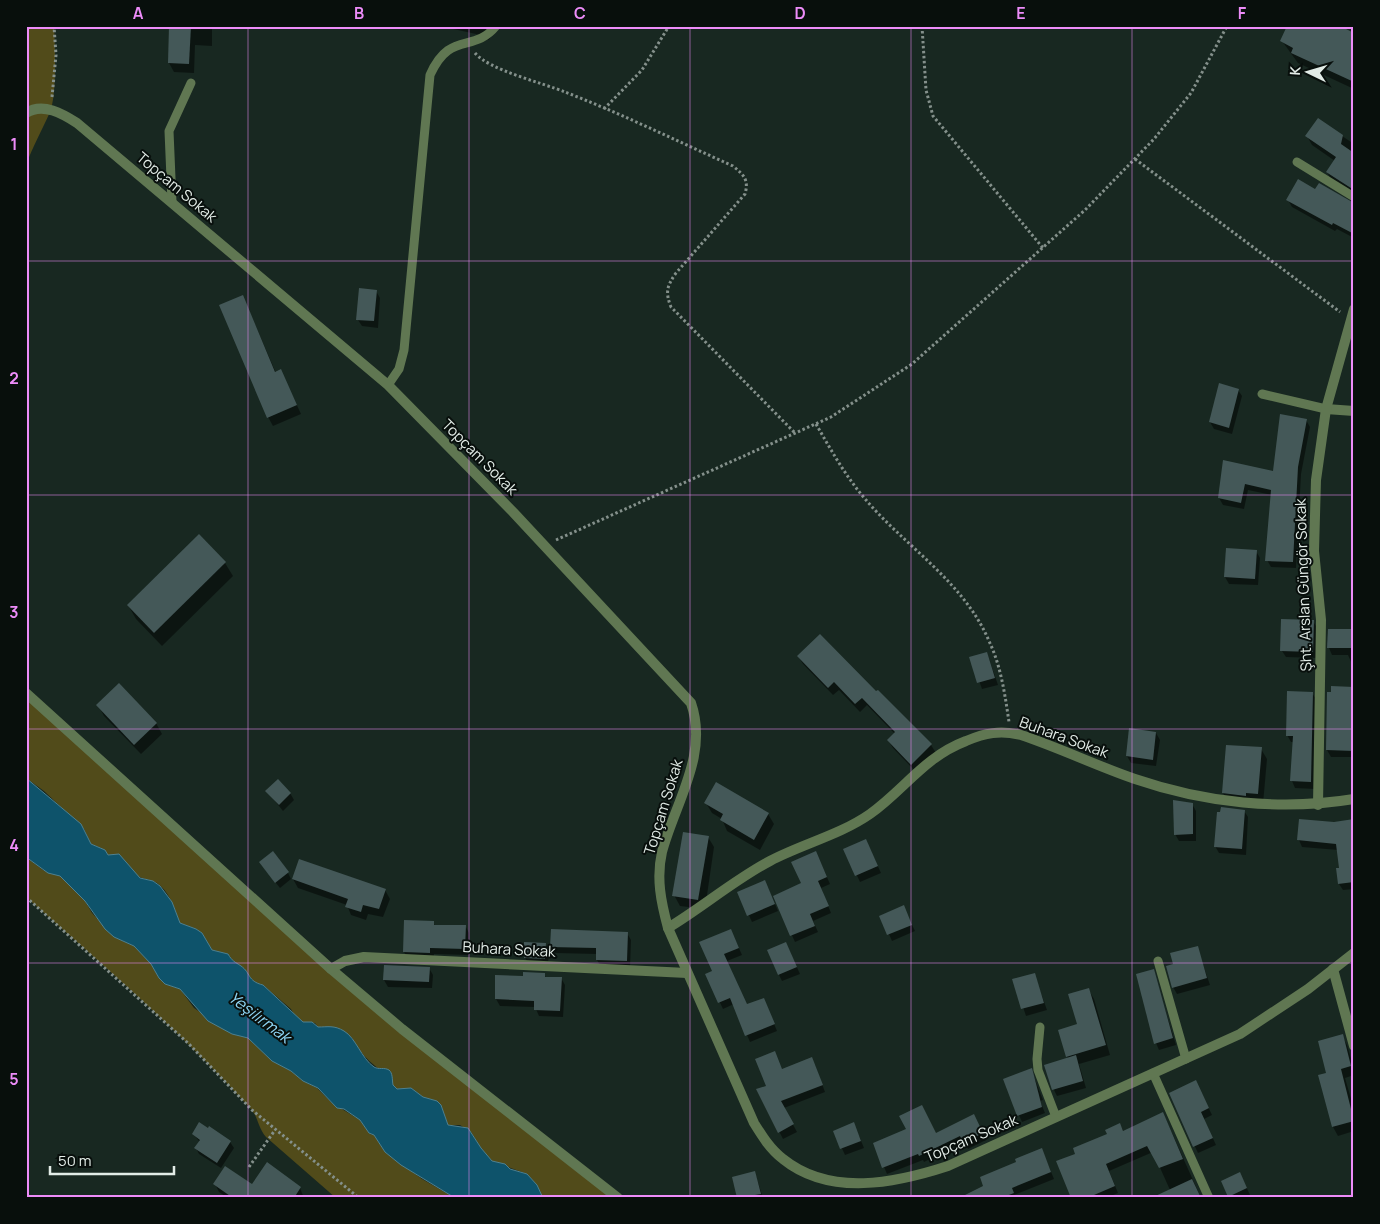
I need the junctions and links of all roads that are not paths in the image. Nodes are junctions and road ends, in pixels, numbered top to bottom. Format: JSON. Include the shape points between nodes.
{"nodes":[{"id":1,"x":496,"y":26,"type":"edge"},
{"id":2,"x":191,"y":83,"type":"dead end"},
{"id":3,"x":26,"y":112,"type":"edge"},
{"id":4,"x":1297,"y":162,"type":"dead end"},
{"id":5,"x":1354,"y":197,"type":"edge"},
{"id":6,"x":172,"y":202,"type":"junction"},
{"id":7,"x":1354,"y":309,"type":"edge"},
{"id":8,"x":388,"y":385,"type":"junction"},
{"id":9,"x":1262,"y":394,"type":"dead end"},
{"id":10,"x":1326,"y":409,"type":"junction"},
{"id":11,"x":1354,"y":411,"type":"edge"},
{"id":12,"x":26,"y":693,"type":"edge"},
{"id":13,"x":1354,"y":800,"type":"edge"},
{"id":14,"x":1318,"y":805,"type":"junction"},
{"id":15,"x":668,"y":928,"type":"junction"},
{"id":16,"x":1354,"y":954,"type":"edge"},
{"id":17,"x":1158,"y":961,"type":"dead end"},
{"id":18,"x":331,"y":969,"type":"junction"},
{"id":19,"x":1333,"y":969,"type":"junction"},
{"id":20,"x":687,"y":973,"type":"junction"},
{"id":21,"x":1040,"y":1027,"type":"dead end"},
{"id":22,"x":1354,"y":1046,"type":"edge"},
{"id":23,"x":1186,"y":1058,"type":"junction"},
{"id":24,"x":1153,"y":1073,"type":"junction"},
{"id":25,"x":1056,"y":1117,"type":"junction"},
{"id":26,"x":618,"y":1198,"type":"edge"},
{"id":27,"x":1209,"y":1198,"type":"edge"}],
"edges":[{"from":1,"to":8,"type":"lane","via":[[488,36],[448,49],[437,59],[430,75],[404,350],[399,369]]},
{"from":2,"to":6,"type":"lane","via":[[169,131]]},
{"from":3,"to":6,"type":"street","name":"Topçam Sokak","via":[[32,109],[51,110],[77,123]]},
{"from":4,"to":5,"type":"lane"},
{"from":6,"to":8,"type":"street","name":"Topçam Sokak"},
{"from":7,"to":10,"type":"street","name":"Şht. Arslan Güngör Sokak"},
{"from":8,"to":15,"type":"street","name":"Topçam Sokak","via":[[544,545],[691,703],[697,735],[695,753],[662,852],[659,896]]},
{"from":9,"to":10,"type":"lane"},
{"from":10,"to":11,"type":"street"},
{"from":10,"to":14,"type":"street","name":"Şht. Arslan Güngör Sokak","via":[[1319,446],[1314,551],[1321,620]]},
{"from":12,"to":18,"type":"street"},
{"from":13,"to":14,"type":"street","name":"Buhara Sokak"},
{"from":14,"to":15,"type":"street","name":"Buhara Sokak","via":[[1231,801],[1185,794],[1133,779],[1042,742],[1011,733],[989,732],[947,748],[869,814],[771,860]]},
{"from":15,"to":20,"type":"street","name":"Topçam Sokak"},
{"from":16,"to":19,"type":"street","name":"Topçam Sokak"},
{"from":17,"to":23,"type":"lane"},
{"from":18,"to":20,"type":"street","name":"Buhara Sokak","via":[[364,957]]},
{"from":18,"to":26,"type":"street","via":[[402,1029]]},
{"from":19,"to":22,"type":"street"},
{"from":19,"to":23,"type":"street","name":"Topçam Sokak","via":[[1240,1034]]},
{"from":20,"to":25,"type":"street","name":"Topçam Sokak","via":[[754,1123],[783,1159],[821,1178],[865,1184],[916,1176],[948,1166]]},
{"from":21,"to":25,"type":"lane","via":[[1038,1070]]},
{"from":23,"to":24,"type":"street","name":"Topçam Sokak"},
{"from":24,"to":25,"type":"street","name":"Topçam Sokak"},
{"from":24,"to":27,"type":"lane"}]}
